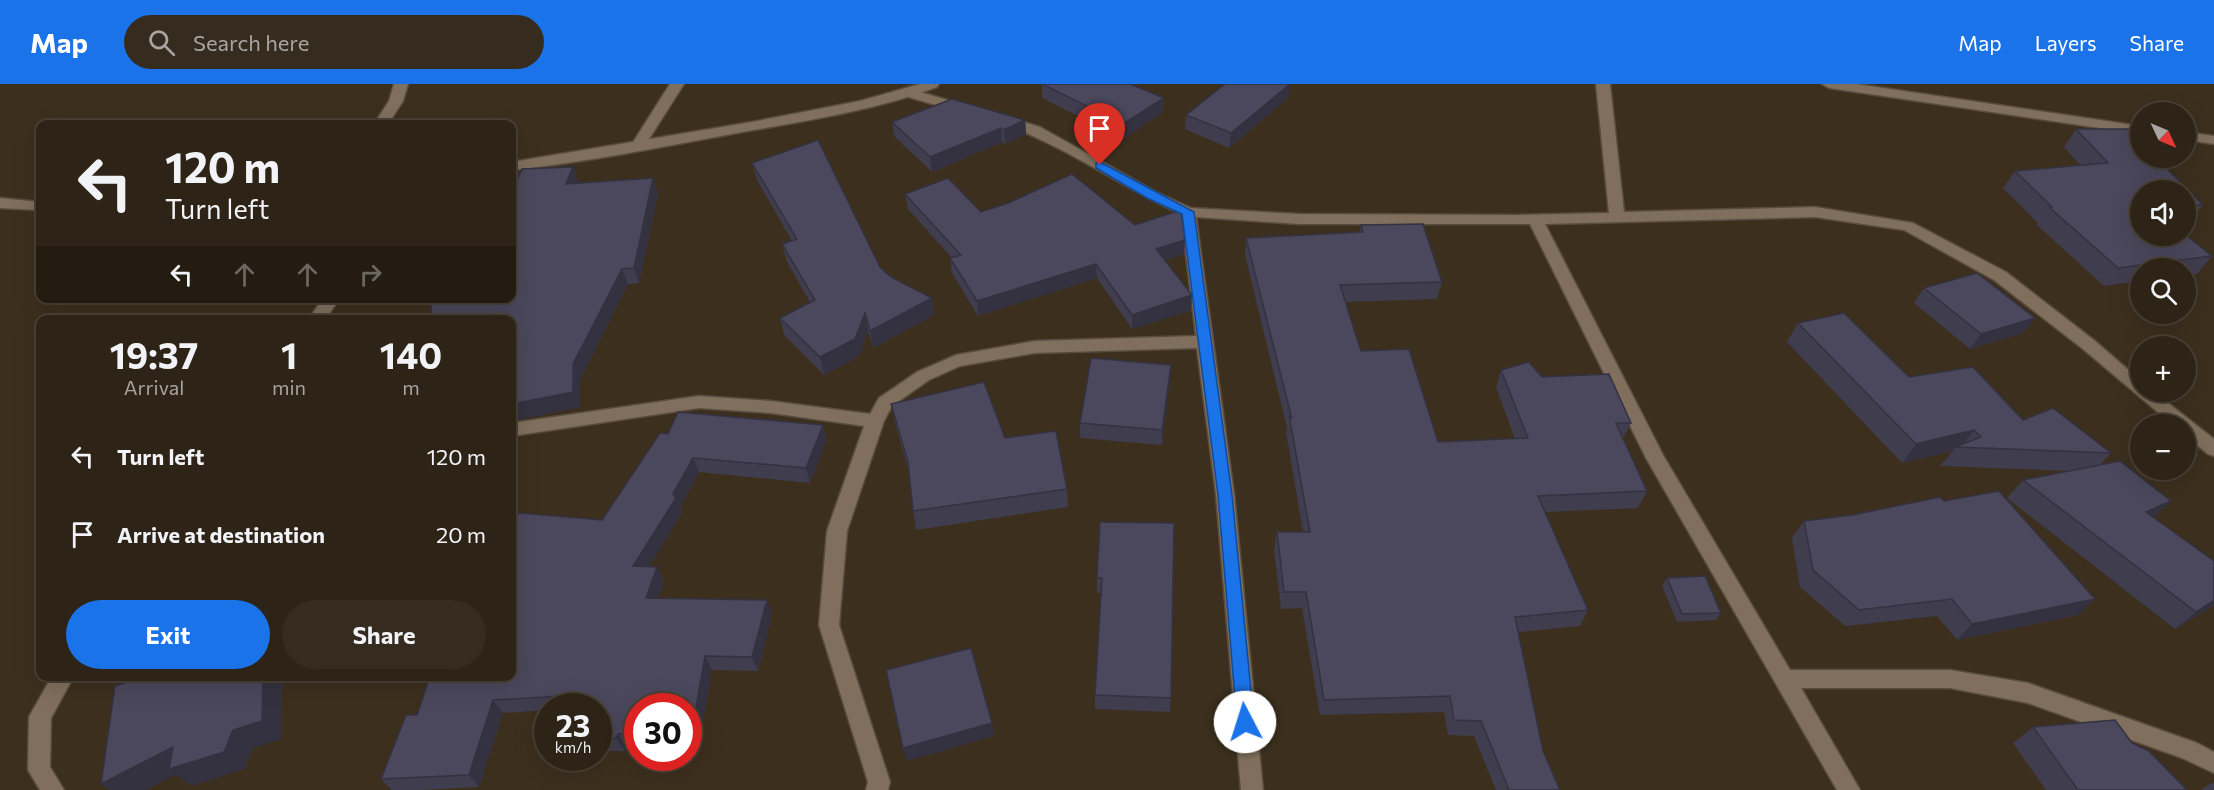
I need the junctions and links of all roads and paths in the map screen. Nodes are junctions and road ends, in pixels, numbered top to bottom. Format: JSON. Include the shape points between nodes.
{"nodes":[{"id":1,"x":401,"y":84,"type":"edge"},
{"id":2,"x":676,"y":84,"type":"edge"},
{"id":3,"x":932,"y":84,"type":"edge"},
{"id":4,"x":1603,"y":84,"type":"edge"},
{"id":5,"x":1829,"y":84,"type":"edge"},
{"id":6,"x":910,"y":93,"type":"junction"},
{"id":7,"x":384,"y":120,"type":"edge"},
{"id":8,"x":2130,"y":129,"type":"edge"},
{"id":9,"x":2196,"y":137,"type":"edge"},
{"id":10,"x":2214,"y":140,"type":"edge"},
{"id":11,"x":638,"y":147,"type":"junction"},
{"id":12,"x":516,"y":165,"type":"edge"},
{"id":13,"x":0,"y":203,"type":"edge"},
{"id":14,"x":36,"y":206,"type":"edge"},
{"id":15,"x":1188,"y":212,"type":"junction"},
{"id":16,"x":1617,"y":219,"type":"junction"},
{"id":17,"x":1535,"y":220,"type":"junction"},
{"id":18,"x":1205,"y":342,"type":"junction"},
{"id":19,"x":2130,"y":380,"type":"edge"},
{"id":20,"x":2156,"y":402,"type":"edge"},
{"id":21,"x":2170,"y":414,"type":"edge"},
{"id":22,"x":875,"y":420,"type":"junction"},
{"id":23,"x":516,"y":429,"type":"edge"},
{"id":24,"x":2196,"y":435,"type":"edge"},
{"id":25,"x":2214,"y":449,"type":"edge"},
{"id":26,"x":1784,"y":679,"type":"junction"},
{"id":27,"x":61,"y":681,"type":"edge"},
{"id":28,"x":2214,"y":763,"type":"edge"},
{"id":29,"x":53,"y":790,"type":"edge"},
{"id":30,"x":877,"y":790,"type":"edge"},
{"id":31,"x":1252,"y":790,"type":"edge"},
{"id":32,"x":1849,"y":790,"type":"edge"}],
"edges":[{"from":1,"to":7,"type":"street"},
{"from":2,"to":11,"type":"street"},
{"from":3,"to":6,"type":"street"},
{"from":4,"to":16,"type":"street"},
{"from":5,"to":8,"type":"street"},
{"from":6,"to":11,"type":"street"},
{"from":6,"to":15,"type":"street","via":[[1035,130]]},
{"from":9,"to":10,"type":"street"},
{"from":11,"to":12,"type":"street"},
{"from":13,"to":14,"type":"street"},
{"from":15,"to":17,"type":"street","via":[[1299,219]]},
{"from":15,"to":18,"type":"street"},
{"from":16,"to":17,"type":"street"},
{"from":16,"to":19,"type":"street","via":[[1815,212],[1908,226],[2000,276]]},
{"from":17,"to":26,"type":"street","via":[[1655,458]]},
{"from":18,"to":22,"type":"street","via":[[1035,347],[956,361],[923,376],[885,402]]},
{"from":18,"to":31,"type":"street","via":[[1225,495]]},
{"from":20,"to":21,"type":"street"},
{"from":22,"to":23,"type":"street","via":[[699,402]]},
{"from":22,"to":30,"type":"street","via":[[837,531],[829,625],[879,782]]},
{"from":24,"to":25,"type":"street"},
{"from":26,"to":28,"type":"street","via":[[1950,679],[2028,693],[2189,750]]},
{"from":26,"to":32,"type":"street"},
{"from":27,"to":29,"type":"street","via":[[40,717],[39,770]]}]}
